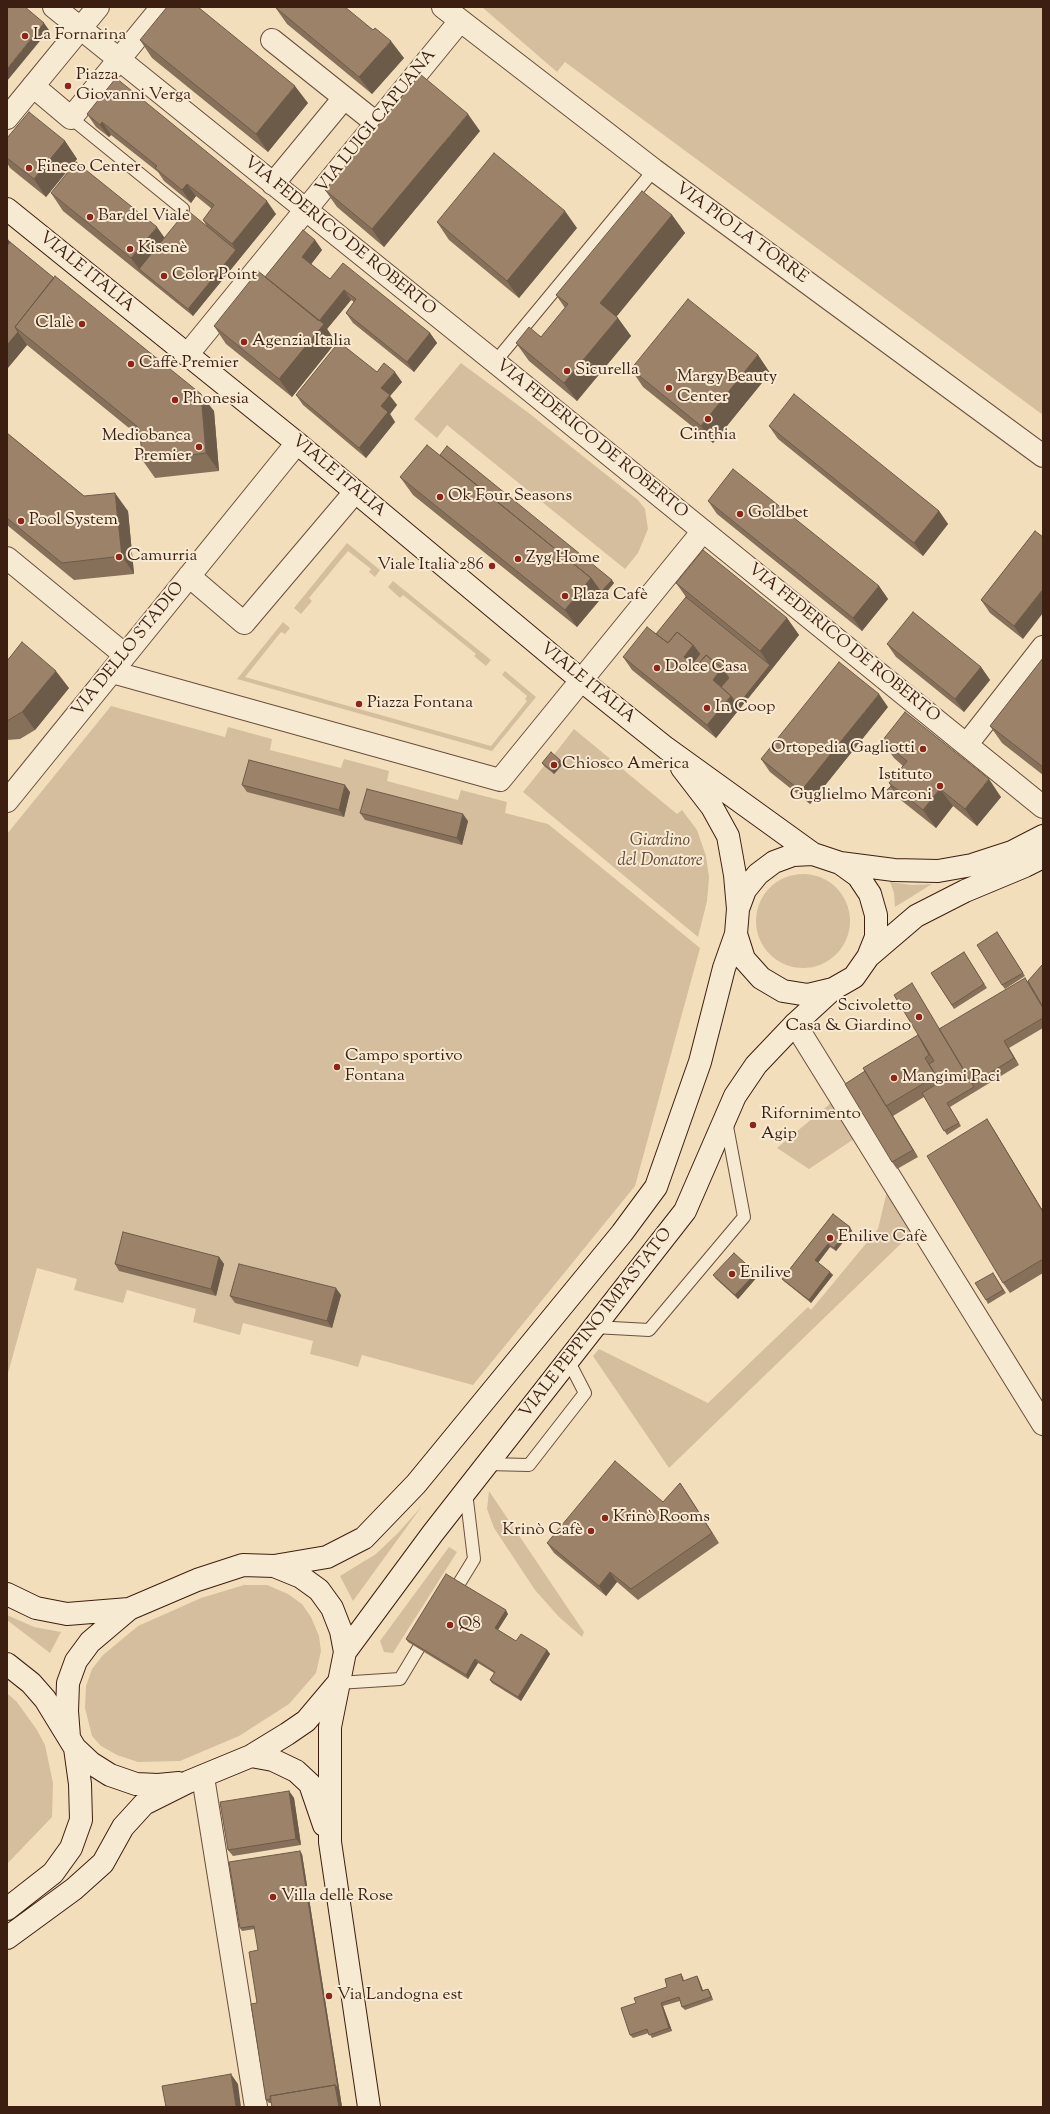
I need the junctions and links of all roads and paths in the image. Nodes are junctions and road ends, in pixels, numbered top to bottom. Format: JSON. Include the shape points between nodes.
{"nodes":[{"id":1,"x":98,"y":7,"type":"edge"},
{"id":2,"x":162,"y":7,"type":"edge"},
{"id":3,"x":443,"y":7,"type":"edge"},
{"id":4,"x":58,"y":10,"type":"edge"},
{"id":5,"x":460,"y":21,"type":"junction"},
{"id":6,"x":81,"y":27,"type":"junction"},
{"id":7,"x":272,"y":40,"type":"dead end"},
{"id":8,"x":119,"y":59,"type":"junction"},
{"id":9,"x":33,"y":86,"type":"junction"},
{"id":10,"x":344,"y":98,"type":"junction"},
{"id":11,"x":7,"y":118,"type":"edge"},
{"id":12,"x":72,"y":118,"type":"junction"},
{"id":13,"x":376,"y":123,"type":"junction"},
{"id":14,"x":654,"y":170,"type":"junction"},
{"id":15,"x":273,"y":184,"type":"junction"},
{"id":16,"x":7,"y":209,"type":"edge"},
{"id":17,"x":183,"y":209,"type":"edge"},
{"id":18,"x":305,"y":210,"type":"junction"},
{"id":19,"x":187,"y":355,"type":"junction"},
{"id":20,"x":495,"y":362,"type":"junction"},
{"id":21,"x":297,"y":443,"type":"junction"},
{"id":22,"x":1043,"y":456,"type":"edge"},
{"id":23,"x":356,"y":492,"type":"junction"},
{"id":24,"x":703,"y":531,"type":"junction"},
{"id":25,"x":7,"y":558,"type":"edge"},
{"id":26,"x":189,"y":576,"type":"junction"},
{"id":27,"x":1043,"y":647,"type":"edge"},
{"id":28,"x":119,"y":663,"type":"junction"},
{"id":29,"x":581,"y":680,"type":"junction"},
{"id":30,"x":967,"y":744,"type":"junction"},
{"id":31,"x":666,"y":748,"type":"junction"},
{"id":32,"x":7,"y":801,"type":"edge"},
{"id":33,"x":1043,"y":807,"type":"edge"},
{"id":34,"x":1043,"y":836,"type":"edge"},
{"id":35,"x":813,"y":854,"type":"junction"},
{"id":36,"x":1043,"y":857,"type":"edge"},
{"id":37,"x":840,"y":863,"type":"junction"},
{"id":38,"x":738,"y":908,"type":"junction"},
{"id":39,"x":736,"y":934,"type":"junction"},
{"id":40,"x":868,"y":957,"type":"junction"},
{"id":41,"x":833,"y":989,"type":"junction"},
{"id":42,"x":795,"y":1024,"type":"junction"},
{"id":43,"x":726,"y":1117,"type":"junction"},
{"id":44,"x":594,"y":1327,"type":"junction"},
{"id":45,"x":568,"y":1360,"type":"junction"},
{"id":46,"x":1043,"y":1424,"type":"edge"},
{"id":47,"x":487,"y":1464,"type":"junction"},
{"id":48,"x":466,"y":1492,"type":"junction"},
{"id":49,"x":274,"y":1566,"type":"junction"},
{"id":50,"x":7,"y":1594,"type":"edge"},
{"id":51,"x":445,"y":1606,"type":"edge"},
{"id":52,"x":129,"y":1610,"type":"junction"},
{"id":53,"x":433,"y":1626,"type":"edge"},
{"id":54,"x":345,"y":1652,"type":"junction"},
{"id":55,"x":7,"y":1664,"type":"edge"},
{"id":56,"x":338,"y":1683,"type":"junction"},
{"id":57,"x":72,"y":1743,"type":"junction"},
{"id":58,"x":251,"y":1756,"type":"junction"},
{"id":59,"x":196,"y":1780,"type":"junction"},
{"id":60,"x":330,"y":1842,"type":"junction"},
{"id":61,"x":7,"y":1909,"type":"edge"},
{"id":62,"x":7,"y":1938,"type":"edge"},
{"id":63,"x":256,"y":2107,"type":"edge"},
{"id":64,"x":369,"y":2107,"type":"edge"}],
"edges":[{"from":1,"to":6,"type":"main road"},
{"from":2,"to":8,"type":"main road"},
{"from":3,"to":5,"type":"main road","name":"VIA PIO LA TORRE"},
{"from":4,"to":6,"type":"main road","name":"VIA FEDERICO DE ROBERTO"},
{"from":5,"to":13,"type":"main road","name":"VIA LUIGI CAPUANA"},
{"from":5,"to":14,"type":"main road","name":"VIA PIO LA TORRE"},
{"from":6,"to":8,"type":"main road","name":"VIA FEDERICO DE ROBERTO"},
{"from":6,"to":9,"type":"main road"},
{"from":7,"to":10,"type":"main road"},
{"from":8,"to":12,"type":"main road"},
{"from":8,"to":15,"type":"main road","name":"VIA FEDERICO DE ROBERTO"},
{"from":9,"to":11,"type":"main road"},
{"from":9,"to":12,"type":"main road"},
{"from":10,"to":13,"type":"main road"},
{"from":10,"to":15,"type":"main road"},
{"from":12,"to":17,"type":"lane"},
{"from":13,"to":18,"type":"main road","name":"VIA LUIGI CAPUANA"},
{"from":14,"to":20,"type":"lane"},
{"from":14,"to":22,"type":"main road","name":"VIA PIO LA TORRE"},
{"from":15,"to":18,"type":"main road","name":"VIA FEDERICO DE ROBERTO"},
{"from":16,"to":19,"type":"main road","name":"VIALE ITALIA"},
{"from":18,"to":19,"type":"main road","name":"VIA LUIGI CAPUANA"},
{"from":18,"to":20,"type":"main road","name":"VIA FEDERICO DE ROBERTO"},
{"from":19,"to":21,"type":"main road","name":"VIALE ITALIA"},
{"from":20,"to":24,"type":"main road","name":"VIA FEDERICO DE ROBERTO"},
{"from":21,"to":23,"type":"main road","name":"VIALE ITALIA"},
{"from":21,"to":26,"type":"main road","name":"VIA DELLO STADIO"},
{"from":23,"to":26,"type":"main road","via":[[244,623]]},
{"from":23,"to":29,"type":"main road","name":"VIALE ITALIA"},
{"from":24,"to":29,"type":"main road"},
{"from":24,"to":30,"type":"main road","name":"VIA FEDERICO DE ROBERTO"},
{"from":25,"to":28,"type":"main road"},
{"from":26,"to":28,"type":"main road","name":"VIA DELLO STADIO"},
{"from":27,"to":30,"type":"main road"},
{"from":28,"to":29,"type":"main road","via":[[500,780]]},
{"from":28,"to":32,"type":"main road","name":"VIA DELLO STADIO"},
{"from":29,"to":31,"type":"main road","name":"VIALE ITALIA"},
{"from":30,"to":33,"type":"main road","name":"VIA FEDERICO DE ROBERTO"},
{"from":31,"to":35,"type":"main road"},
{"from":31,"to":38,"type":"main road","via":[[712,807],[728,836],[736,875]]},
{"from":34,"to":37,"type":"main road","via":[[1012,852],[972,865],[938,871],[894,870]]},
{"from":35,"to":37,"type":"main road"},
{"from":35,"to":38,"type":"main road","via":[[793,855],[774,862],[758,874],[745,890]]},
{"from":36,"to":40,"type":"main road","via":[[965,891],[916,916]]},
{"from":37,"to":40,"type":"main road","via":[[858,876],[870,894],[876,915],[876,937]]},
{"from":38,"to":39,"type":"main road"},
{"from":39,"to":41,"type":"main road","via":[[744,959],[760,978],[783,991],[808,995]]},
{"from":39,"to":49,"type":"main road","via":[[724,968],[700,1062],[656,1187],[648,1198],[416,1484],[364,1538],[327,1557]]},
{"from":40,"to":41,"type":"main road","via":[[854,976]]},
{"from":41,"to":42,"type":"main road","name":"VIALE PEPPINO IMPASTATO"},
{"from":42,"to":43,"type":"main road","name":"VIALE PEPPINO IMPASTATO","via":[[756,1065],[735,1096]]},
{"from":42,"to":46,"type":"main road"},
{"from":43,"to":44,"type":"main road","name":"VIALE PEPPINO IMPASTATO","via":[[685,1211]]},
{"from":43,"to":44,"type":"lane","via":[[744,1217],[649,1330]]},
{"from":44,"to":45,"type":"main road","name":"VIALE PEPPINO IMPASTATO"},
{"from":45,"to":47,"type":"main road","name":"VIALE PEPPINO IMPASTATO"},
{"from":45,"to":47,"type":"lane","via":[[585,1394],[529,1464]]},
{"from":47,"to":48,"type":"main road","name":"VIALE PEPPINO IMPASTATO"},
{"from":48,"to":51,"type":"lane","via":[[474,1559]]},
{"from":48,"to":54,"type":"main road","name":"VIALE PEPPINO IMPASTATO"},
{"from":49,"to":52,"type":"main road","via":[[243,1565],[197,1580]]},
{"from":49,"to":54,"type":"main road","via":[[301,1578],[319,1590],[332,1608],[341,1631]]},
{"from":50,"to":52,"type":"main road","via":[[36,1608],[67,1614]]},
{"from":52,"to":57,"type":"main road","via":[[90,1642],[76,1661],[68,1683],[67,1711]]},
{"from":53,"to":56,"type":"lane","via":[[400,1679]]},
{"from":54,"to":56,"type":"main road"},
{"from":55,"to":57,"type":"main road","via":[[31,1683],[45,1699]]},
{"from":56,"to":58,"type":"main road","via":[[306,1720]]},
{"from":56,"to":60,"type":"main road","via":[[330,1727]]},
{"from":57,"to":59,"type":"main road","via":[[91,1764],[110,1775],[136,1784],[158,1785]]},
{"from":57,"to":61,"type":"main road","via":[[80,1784],[81,1820],[71,1848],[53,1873]]},
{"from":58,"to":59,"type":"main road"},
{"from":58,"to":60,"type":"main road","via":[[273,1760],[296,1771],[310,1784]]},
{"from":59,"to":62,"type":"main road","via":[[144,1804],[122,1827],[103,1863],[74,1889]]},
{"from":59,"to":63,"type":"main road"},
{"from":60,"to":64,"type":"main road"}]}
